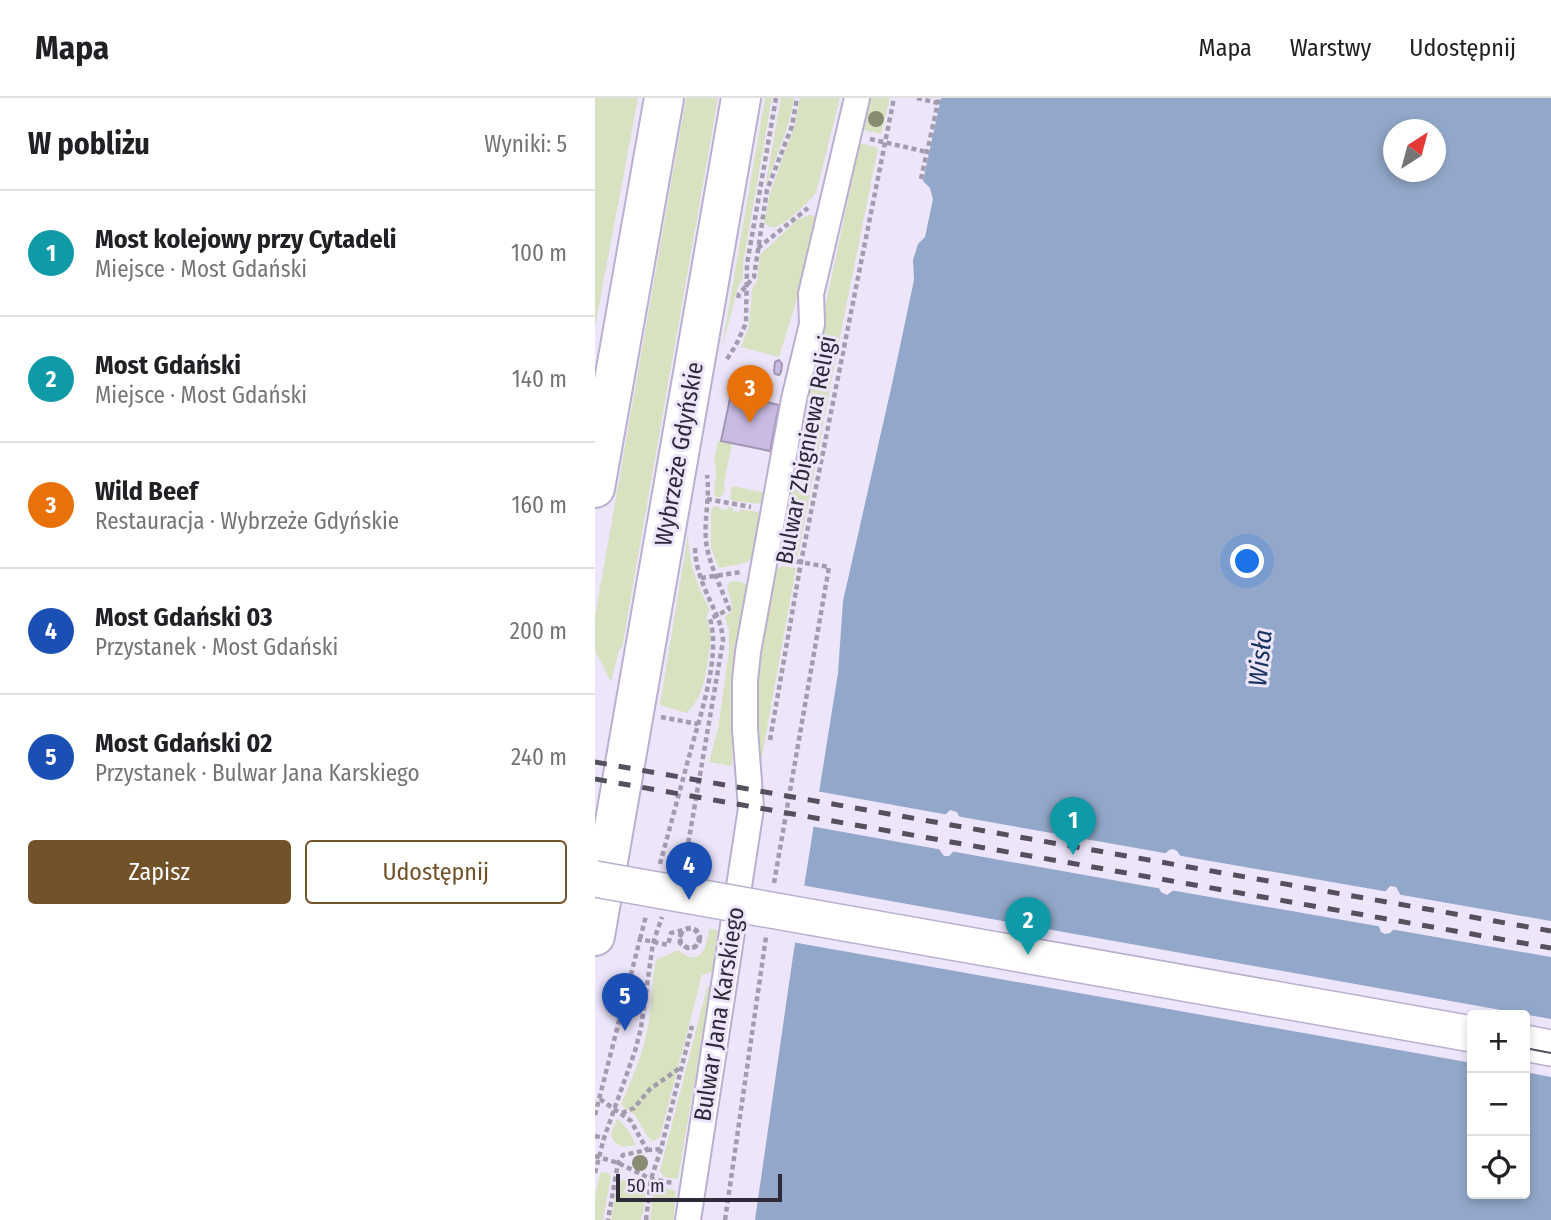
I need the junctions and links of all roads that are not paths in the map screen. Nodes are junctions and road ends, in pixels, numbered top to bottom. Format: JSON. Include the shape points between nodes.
{"nodes":[{"id":1,"x":664,"y":98,"type":"edge"},
{"id":2,"x":741,"y":98,"type":"edge"},
{"id":3,"x":857,"y":98,"type":"edge"},
{"id":4,"x":595,"y":485,"type":"edge"},
{"id":5,"x":595,"y":878,"type":"edge"},
{"id":6,"x":595,"y":936,"type":"edge"},
{"id":7,"x":1467,"y":1033,"type":"edge"},
{"id":8,"x":1530,"y":1044,"type":"edge"},
{"id":9,"x":1551,"y":1048,"type":"edge"},
{"id":10,"x":688,"y":1220,"type":"edge"}],
"edges":[{"from":1,"to":4,"type":"main road"},
{"from":2,"to":6,"type":"main road","name":"Wybrzeże Gdyńskie"},
{"from":3,"to":10,"type":"street","name":"Bulwar Jana Karskiego","via":[[811,294],[812,324],[748,652],[745,729],[751,808]]},
{"from":5,"to":7,"type":"main road","bridge":true},
{"from":8,"to":9,"type":"main road"}]}
